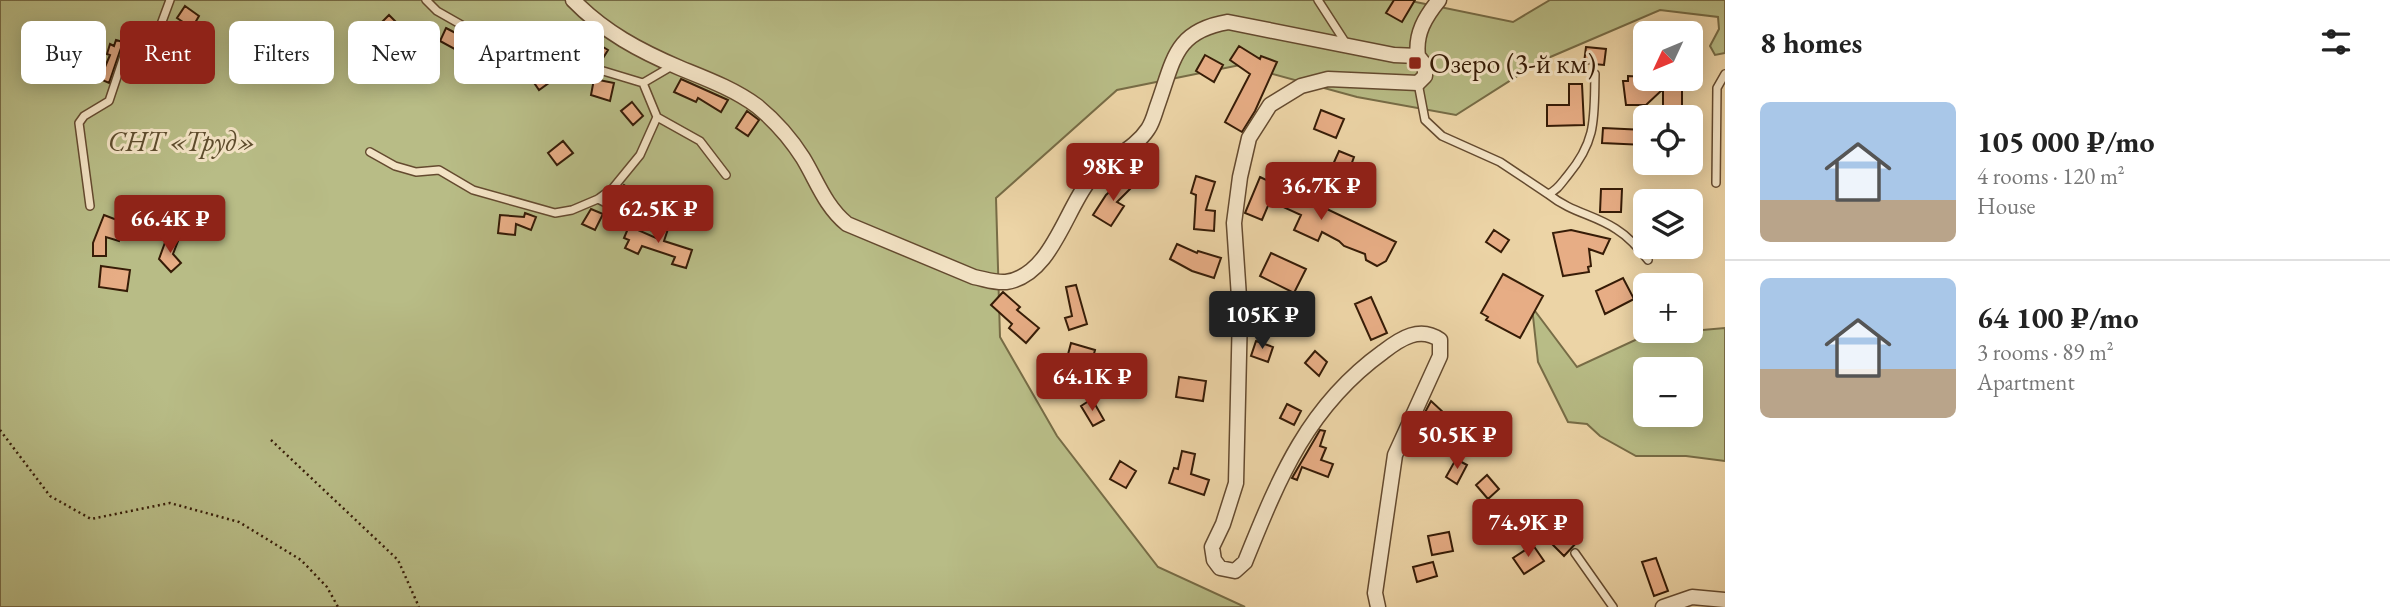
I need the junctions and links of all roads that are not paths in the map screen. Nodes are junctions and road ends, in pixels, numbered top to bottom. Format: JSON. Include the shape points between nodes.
{"nodes":[{"id":1,"x":170,"y":0,"type":"edge"},
{"id":2,"x":426,"y":0,"type":"edge"},
{"id":3,"x":573,"y":0,"type":"edge"},
{"id":4,"x":1318,"y":0,"type":"edge"},
{"id":5,"x":1439,"y":0,"type":"edge"},
{"id":6,"x":1347,"y":46,"type":"junction"},
{"id":7,"x":1418,"y":56,"type":"junction"},
{"id":8,"x":673,"y":65,"type":"junction"},
{"id":9,"x":1595,"y":74,"type":"dead end"},
{"id":10,"x":1725,"y":74,"type":"edge"},
{"id":11,"x":643,"y":83,"type":"junction"},
{"id":12,"x":1418,"y":83,"type":"junction"},
{"id":13,"x":657,"y":117,"type":"junction"},
{"id":14,"x":370,"y":152,"type":"dead end"},
{"id":15,"x":726,"y":175,"type":"dead end"},
{"id":16,"x":1716,"y":183,"type":"dead end"},
{"id":17,"x":1548,"y":194,"type":"junction"},
{"id":18,"x":598,"y":199,"type":"junction"},
{"id":19,"x":90,"y":206,"type":"dead end"},
{"id":20,"x":653,"y":227,"type":"dead end"},
{"id":21,"x":1648,"y":260,"type":"dead end"},
{"id":22,"x":1575,"y":554,"type":"dead end"},
{"id":23,"x":1725,"y":600,"type":"edge"},
{"id":24,"x":1378,"y":607,"type":"edge"},
{"id":25,"x":1613,"y":607,"type":"edge"},
{"id":26,"x":1663,"y":607,"type":"edge"}],
"edges":[{"from":1,"to":19,"type":"lane","via":[[159,27],[127,47],[109,101],[79,123]]},
{"from":2,"to":11,"type":"lane","via":[[474,32]]},
{"from":3,"to":8,"type":"street","via":[[605,30]]},
{"from":4,"to":6,"type":"lane"},
{"from":5,"to":7,"type":"street","via":[[1416,42]]},
{"from":6,"to":7,"type":"street"},
{"from":6,"to":8,"type":"street","via":[[1228,22],[1190,34],[1178,50],[1148,129],[1089,181],[1036,265],[1008,282],[974,277],[847,224],[835,214],[802,156],[776,123],[737,92]]},
{"from":7,"to":12,"type":"street","via":[[1425,65],[1425,76]]},
{"from":8,"to":11,"type":"lane"},
{"from":9,"to":17,"type":"lane","via":[[1591,141]]},
{"from":10,"to":16,"type":"lane","via":[[1717,88]]},
{"from":11,"to":13,"type":"lane"},
{"from":12,"to":17,"type":"lane","via":[[1425,120],[1442,135],[1500,162]]},
{"from":12,"to":24,"type":"street","via":[[1328,79],[1301,86],[1270,105],[1249,138],[1234,223],[1240,312],[1237,469],[1233,494],[1212,547],[1213,560],[1220,568],[1236,571],[1245,562],[1289,459],[1339,388],[1408,337],[1431,334],[1440,341],[1440,356],[1395,455],[1375,593]]},
{"from":13,"to":15,"type":"lane","via":[[700,141]]},
{"from":13,"to":18,"type":"lane","via":[[640,155]]},
{"from":14,"to":18,"type":"lane","via":[[416,172],[439,170],[473,190],[541,211],[572,210]]},
{"from":17,"to":21,"type":"lane","via":[[1565,207],[1615,228]]},
{"from":18,"to":20,"type":"lane"},
{"from":22,"to":25,"type":"lane"},
{"from":23,"to":26,"type":"street","via":[[1692,597]]}]}
